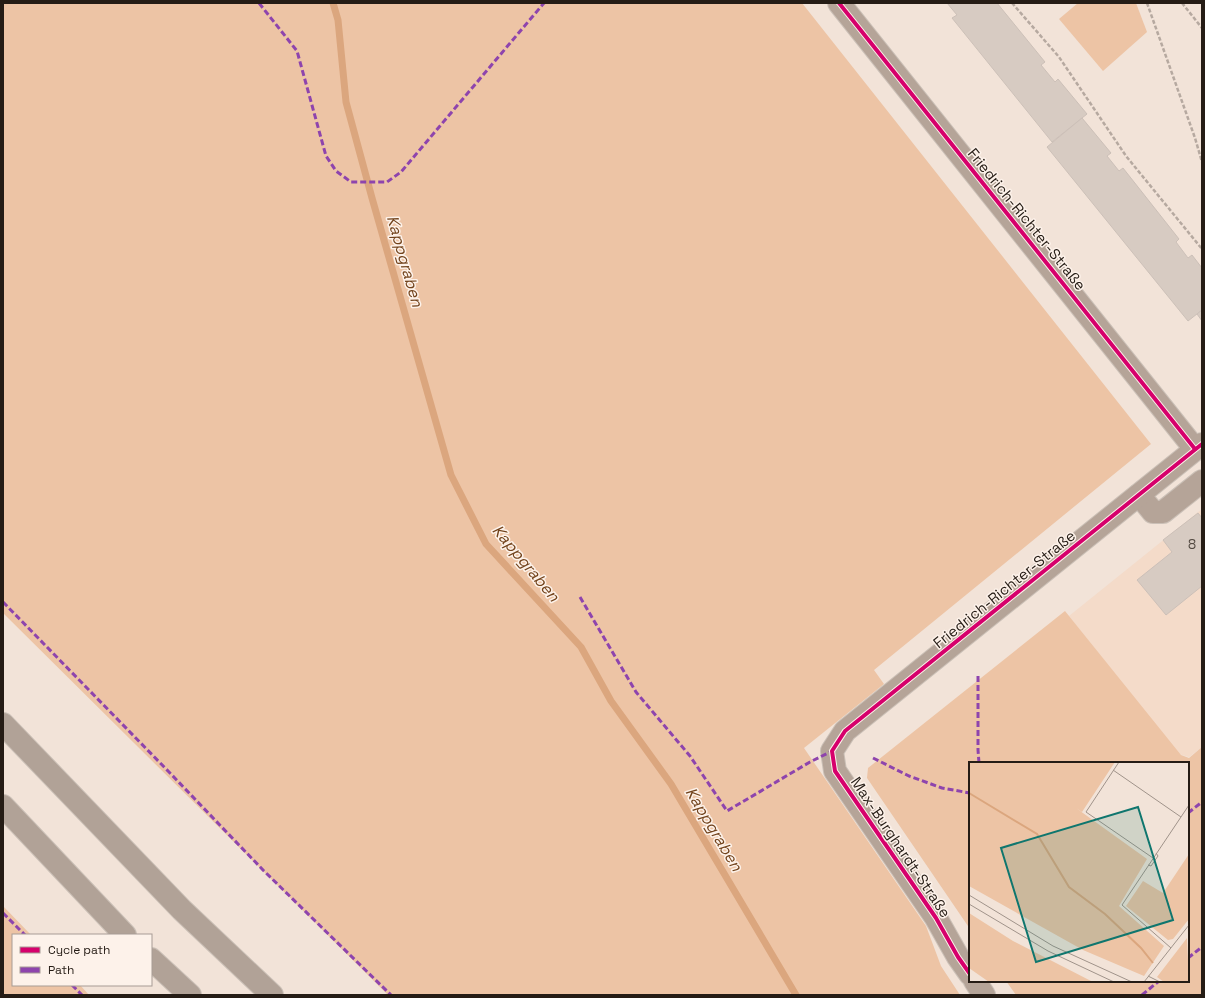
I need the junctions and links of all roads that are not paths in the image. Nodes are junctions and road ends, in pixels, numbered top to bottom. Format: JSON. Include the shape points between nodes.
{"nodes":[{"id":1,"x":839,"y":3,"type":"edge"},
{"id":2,"x":1199,"y":446,"type":"edge"},
{"id":3,"x":1202,"y":481,"type":"edge"},
{"id":4,"x":1139,"y":495,"type":"junction"},
{"id":5,"x":3,"y":724,"type":"edge"},
{"id":6,"x":832,"y":751,"type":"joint"},
{"id":7,"x":3,"y":806,"type":"edge"},
{"id":8,"x":124,"y":934,"type":"edge"},
{"id":9,"x":152,"y":960,"type":"edge"},
{"id":10,"x":969,"y":973,"type":"edge"},
{"id":11,"x":976,"y":982,"type":"edge"},
{"id":12,"x":190,"y":995,"type":"edge"},
{"id":13,"x":272,"y":995,"type":"edge"},
{"id":14,"x":984,"y":995,"type":"edge"}],
"edges":[{"from":1,"to":2,"type":"street","name":"Friedrich-Richter-Straße"},
{"from":2,"to":4,"type":"street","name":"Friedrich-Richter-Straße"},
{"from":3,"to":4,"type":"street","via":[[1163,512],[1153,512]]},
{"from":4,"to":6,"type":"street","name":"Friedrich-Richter-Straße","via":[[845,731]]},
{"from":5,"to":13,"type":"highway","via":[[182,910]]},
{"from":6,"to":10,"type":"street","name":"Max-Burghardt-Straße","via":[[836,771],[936,918]]},
{"from":7,"to":8,"type":"highway"},
{"from":9,"to":12,"type":"highway"},
{"from":11,"to":14,"type":"street"}]}
